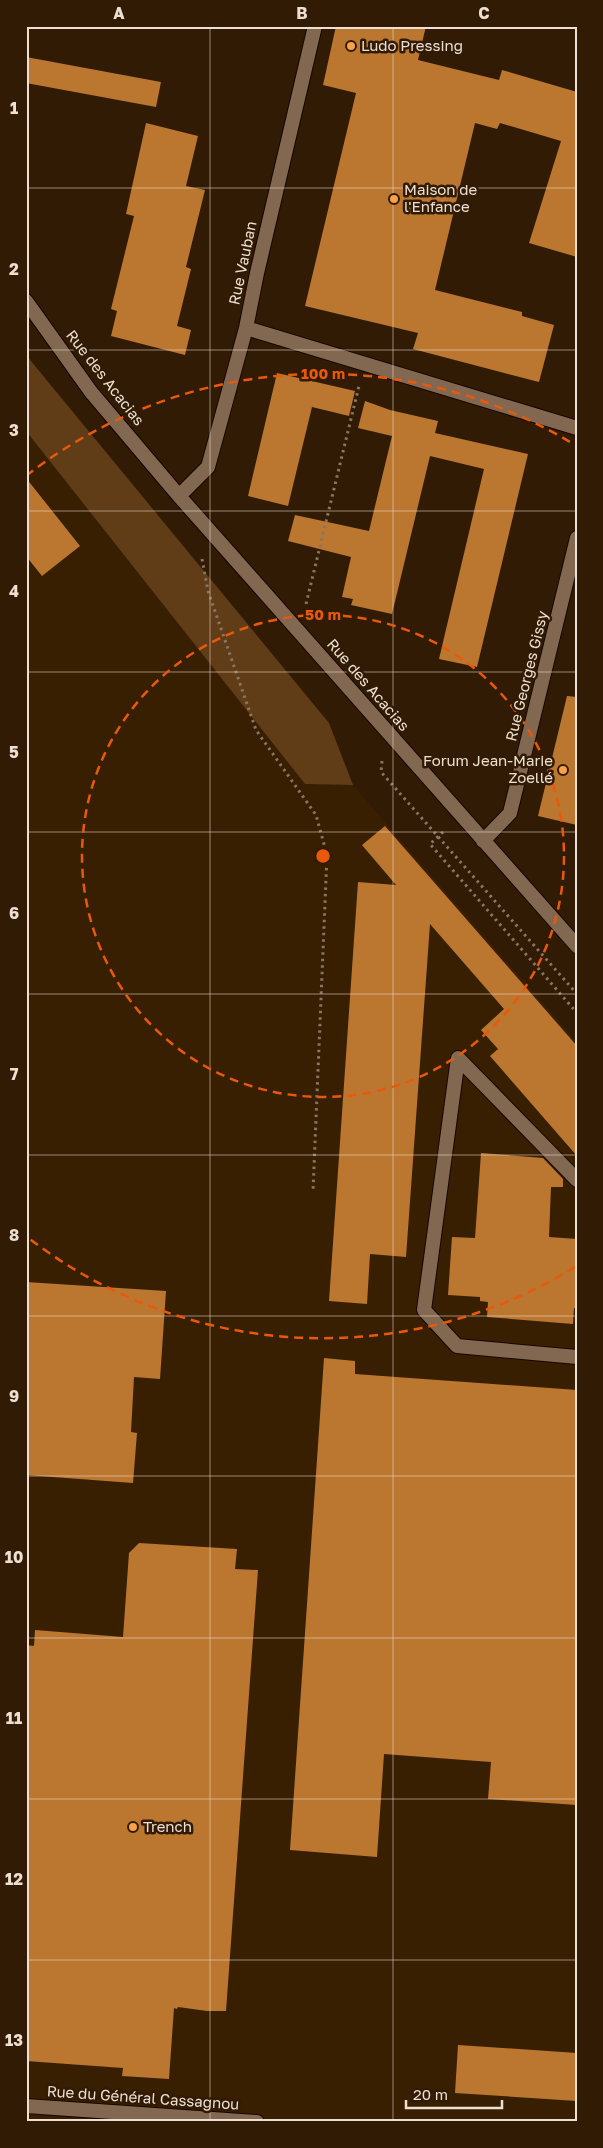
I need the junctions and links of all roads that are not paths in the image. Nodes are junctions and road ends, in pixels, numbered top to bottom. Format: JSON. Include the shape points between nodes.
{"nodes":[{"id":1,"x":315,"y":26,"type":"edge"},
{"id":2,"x":26,"y":301,"type":"edge"},
{"id":3,"x":246,"y":328,"type":"junction"},
{"id":4,"x":577,"y":428,"type":"edge"},
{"id":5,"x":179,"y":496,"type":"junction"},
{"id":6,"x":577,"y":538,"type":"edge"},
{"id":7,"x":483,"y":841,"type":"junction"},
{"id":8,"x":577,"y":946,"type":"edge"},
{"id":9,"x":577,"y":1180,"type":"edge"},
{"id":10,"x":577,"y":1357,"type":"edge"},
{"id":11,"x":26,"y":2106,"type":"edge"},
{"id":12,"x":257,"y":2122,"type":"edge"}],
"edges":[{"from":1,"to":3,"type":"street","name":"Rue Vauban"},
{"from":2,"to":5,"type":"street","name":"Rue des Acacias","via":[[91,392]]},
{"from":3,"to":4,"type":"street"},
{"from":3,"to":5,"type":"street","name":"Rue Vauban","via":[[208,467]]},
{"from":5,"to":7,"type":"street","name":"Rue des Acacias"},
{"from":6,"to":7,"type":"street","name":"Rue Georges Gissy","via":[[510,813]]},
{"from":7,"to":8,"type":"street","name":"Rue des Acacias"},
{"from":9,"to":10,"type":"street","via":[[458,1058],[424,1310],[457,1346]]},
{"from":11,"to":12,"type":"street","name":"Rue du Général Cassagnou"}]}
